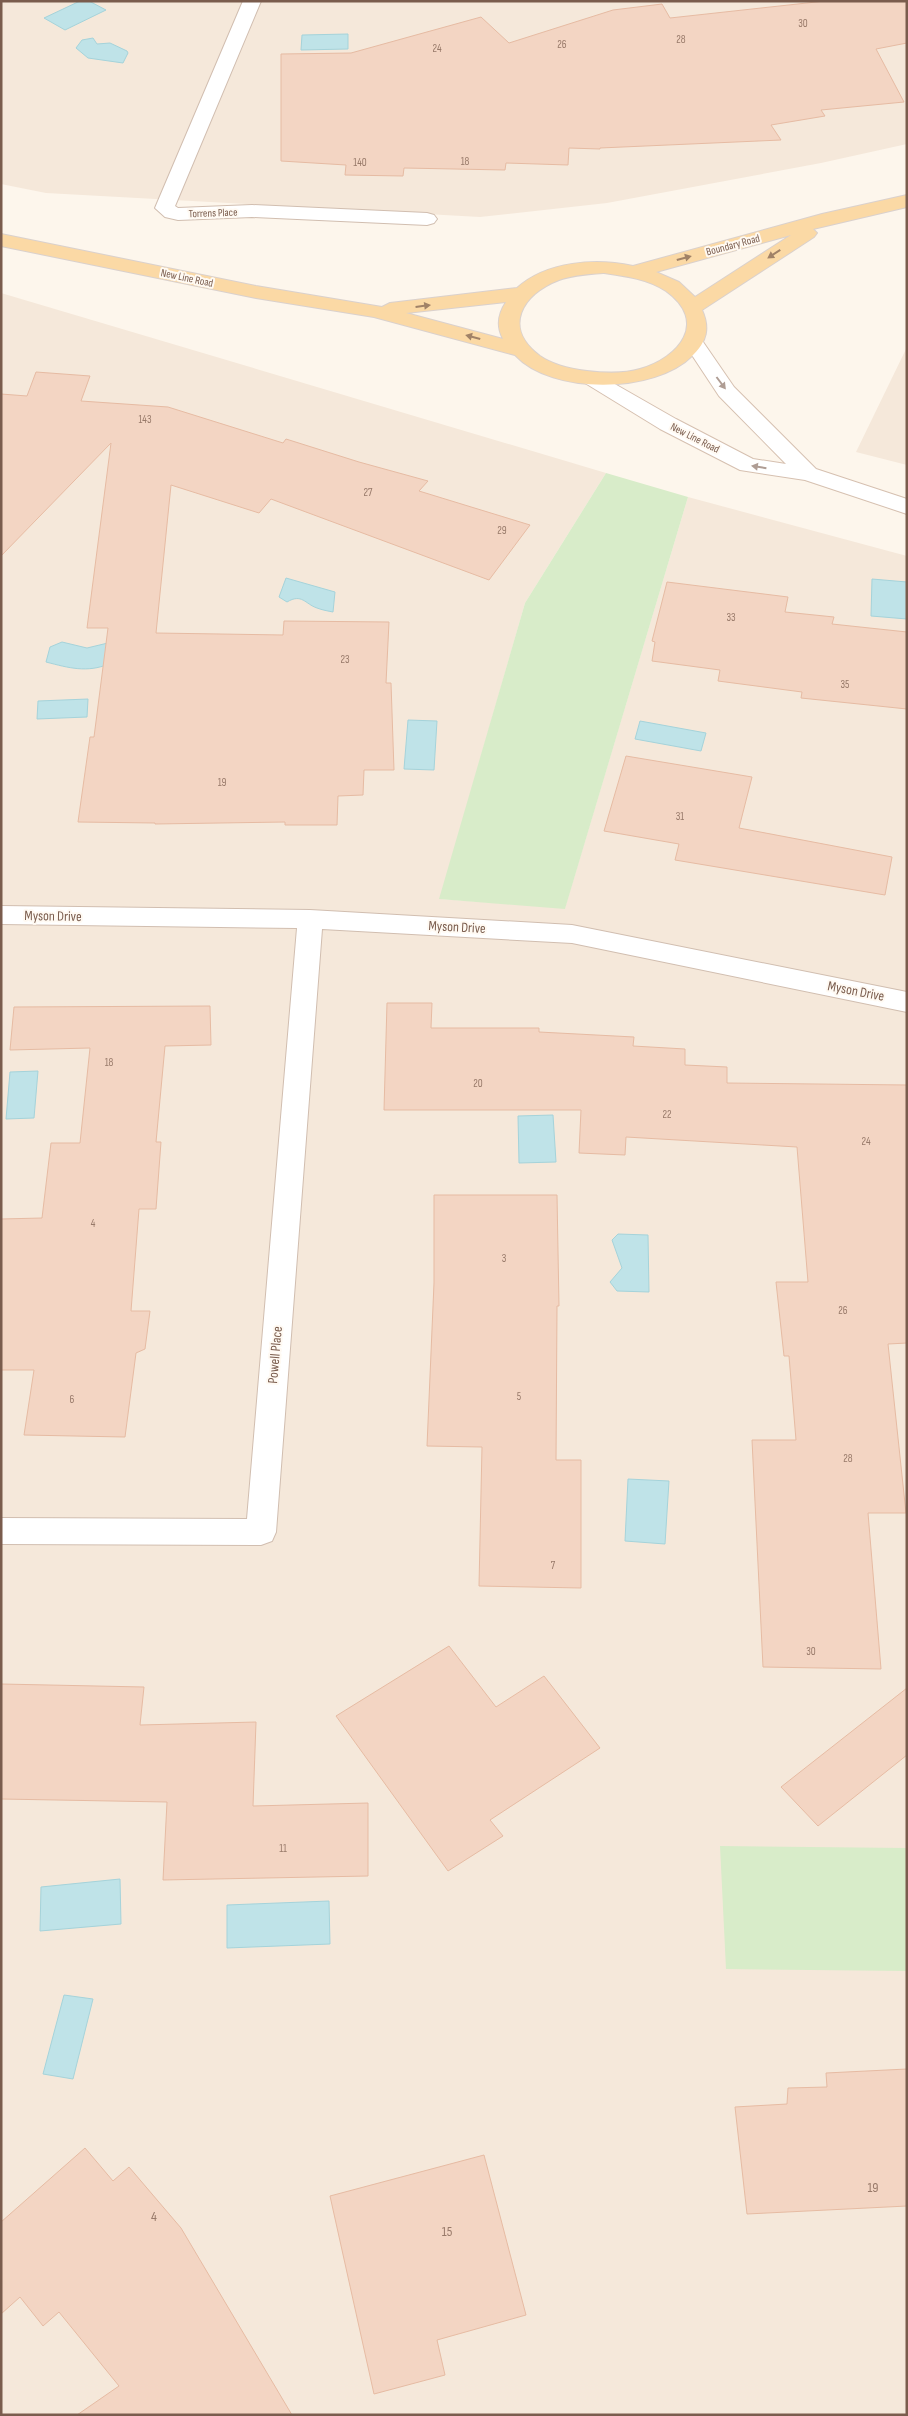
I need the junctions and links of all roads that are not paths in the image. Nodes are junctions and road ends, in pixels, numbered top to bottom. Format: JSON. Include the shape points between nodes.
{"nodes":[{"id":1,"x":252,"y":1,"type":"edge"},
{"id":2,"x":907,"y":202,"type":"edge"},
{"id":3,"x":829,"y":218,"type":"junction"},
{"id":4,"x":426,"y":219,"type":"dead end"},
{"id":5,"x":1,"y":240,"type":"edge"},
{"id":6,"x":637,"y":271,"type":"junction"},
{"id":7,"x":520,"y":294,"type":"junction"},
{"id":8,"x":693,"y":307,"type":"junction"},
{"id":9,"x":374,"y":311,"type":"junction"},
{"id":10,"x":694,"y":343,"type":"junction"},
{"id":11,"x":520,"y":350,"type":"junction"},
{"id":12,"x":592,"y":379,"type":"junction"},
{"id":13,"x":808,"y":474,"type":"junction"},
{"id":14,"x":907,"y":506,"type":"edge"},
{"id":15,"x":1,"y":915,"type":"edge"},
{"id":16,"x":310,"y":919,"type":"junction"},
{"id":17,"x":907,"y":1002,"type":"edge"},
{"id":18,"x":1,"y":1532,"type":"edge"}],
"edges":[{"from":1,"to":4,"type":"street","name":"Torrens Place","via":[[165,208],[178,214],[252,211]]},
{"from":2,"to":3,"type":"main road","name":"Boundary Road"},
{"from":6,"to":3,"type":"main road","name":"Boundary Road","one_way":true},
{"from":3,"to":8,"type":"main road","name":"Boundary Road","one_way":true},
{"from":5,"to":9,"type":"main road","name":"New Line Road","via":[[256,292]]},
{"from":6,"to":7,"type":"main road","via":[[604,267],[570,270],[542,280]]},
{"from":6,"to":8,"type":"main road","via":[[680,292]]},
{"from":9,"to":7,"type":"main road","name":"New Line Road","one_way":true},
{"from":7,"to":11,"type":"main road","via":[[509,312],[509,331]]},
{"from":8,"to":10,"type":"main road","via":[[698,325]]},
{"from":11,"to":9,"type":"main road","name":"New Line Road","one_way":true},
{"from":10,"to":12,"type":"main road","via":[[678,359],[654,372],[624,379]]},
{"from":10,"to":13,"type":"street","name":"New Line Road","one_way":true,"via":[[726,391]]},
{"from":11,"to":12,"type":"main road","via":[[538,364],[563,374]]},
{"from":13,"to":12,"type":"street","name":"New Line Road","one_way":true,"via":[[748,465],[668,424]]},
{"from":13,"to":14,"type":"street","name":"New Line Road"},
{"from":15,"to":16,"type":"street","name":"Myson Drive"},
{"from":16,"to":17,"type":"street","name":"Myson Drive","via":[[572,934]]},
{"from":16,"to":18,"type":"street","name":"Powell Place","via":[[261,1532]]}]}
